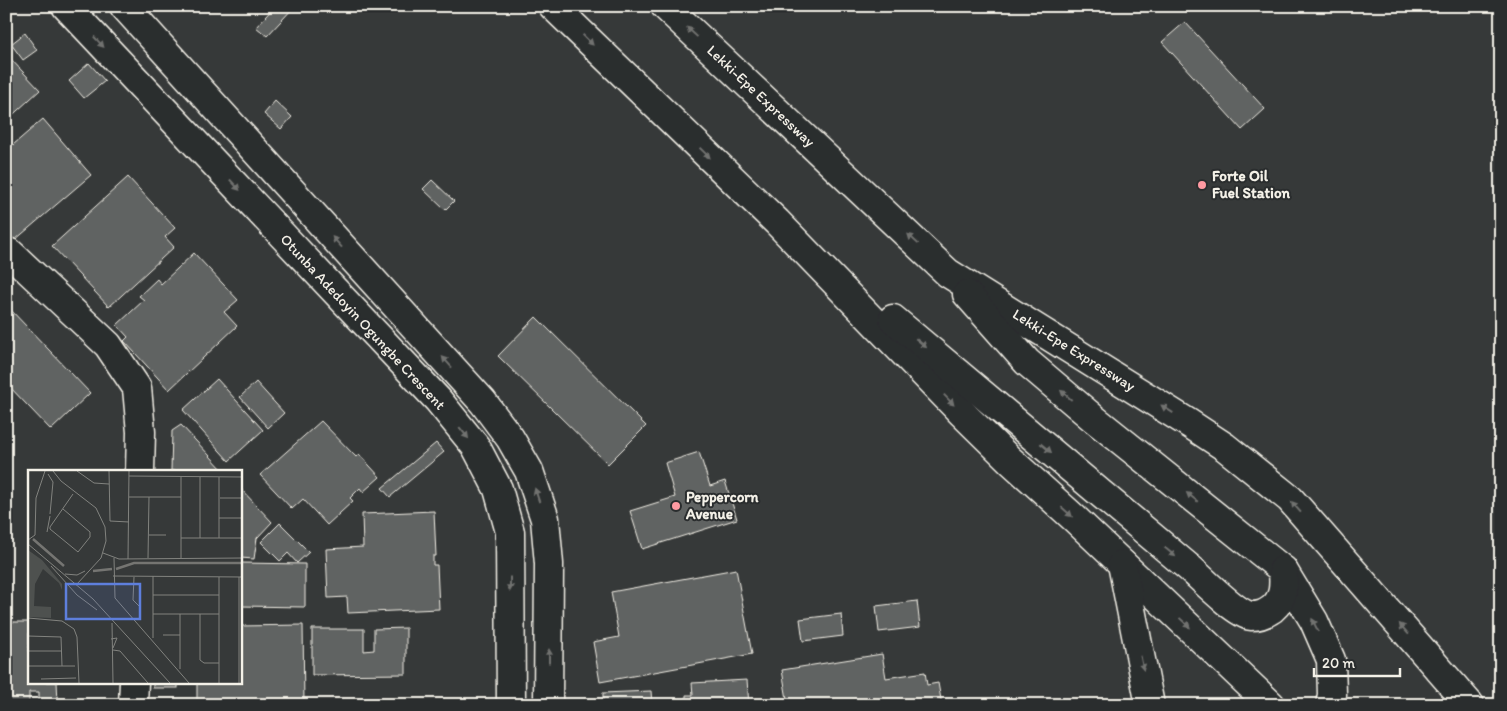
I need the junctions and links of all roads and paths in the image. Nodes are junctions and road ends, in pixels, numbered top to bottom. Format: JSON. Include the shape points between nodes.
{"nodes":[{"id":1,"x":66,"y":6,"type":"edge"},
{"id":2,"x":124,"y":6,"type":"edge"},
{"id":3,"x":553,"y":6,"type":"edge"},
{"id":4,"x":665,"y":6,"type":"edge"},
{"id":5,"x":234,"y":128,"type":"junction"},
{"id":6,"x":205,"y":154,"type":"junction"},
{"id":7,"x":776,"y":222,"type":"junction"},
{"id":8,"x":10,"y":253,"type":"dead end"},
{"id":9,"x":948,"y":273,"type":"junction"},
{"id":10,"x":140,"y":470,"type":"edge"},
{"id":11,"x":1122,"y":564,"type":"junction"},
{"id":12,"x":1282,"y":570,"type":"junction"},
{"id":13,"x":134,"y":684,"type":"edge"},
{"id":14,"x":133,"y":705,"type":"edge"},
{"id":15,"x":511,"y":705,"type":"edge"},
{"id":16,"x":548,"y":705,"type":"edge"},
{"id":17,"x":1150,"y":705,"type":"edge"},
{"id":18,"x":1271,"y":705,"type":"edge"},
{"id":19,"x":1330,"y":705,"type":"edge"},
{"id":20,"x":1470,"y":705,"type":"edge"}],
"edges":[{"from":1,"to":6,"type":"main road","name":"Otunba Adedoyin Ogungbe Crescent","one_way":true},
{"from":2,"to":5,"type":"main road"},
{"from":3,"to":7,"type":"main road","one_way":true},
{"from":9,"to":4,"type":"main road","name":"Lekki-Epe Expressway","one_way":true},
{"from":5,"to":6,"type":"main road"},
{"from":16,"to":5,"type":"main road","one_way":true,"via":[[549,564],[545,518],[529,471],[483,402]]},
{"from":6,"to":15,"type":"main road","name":"Otunba Adedoyin Ogungbe Crescent","one_way":true,"via":[[438,400],[476,447],[498,489],[510,532]]},
{"from":7,"to":11,"type":"main road","one_way":true,"via":[[1004,454]]},
{"from":7,"to":12,"type":"main road","one_way":true,"via":[[1231,605],[1249,616],[1264,615],[1276,605],[1284,591]]},
{"from":8,"to":10,"type":"main road","via":[[108,345],[137,388]]},
{"from":12,"to":9,"type":"main road","one_way":true,"via":[[1027,362]]},
{"from":20,"to":9,"type":"main road","name":"Lekki-Epe Expressway","one_way":true,"via":[[1290,499],[1260,474],[1159,404]]},
{"from":11,"to":17,"type":"main road","one_way":true},
{"from":11,"to":18,"type":"main road","one_way":true},
{"from":19,"to":12,"type":"main road","one_way":true,"via":[[1331,660],[1314,621]]},
{"from":13,"to":14,"type":"main road"}]}
